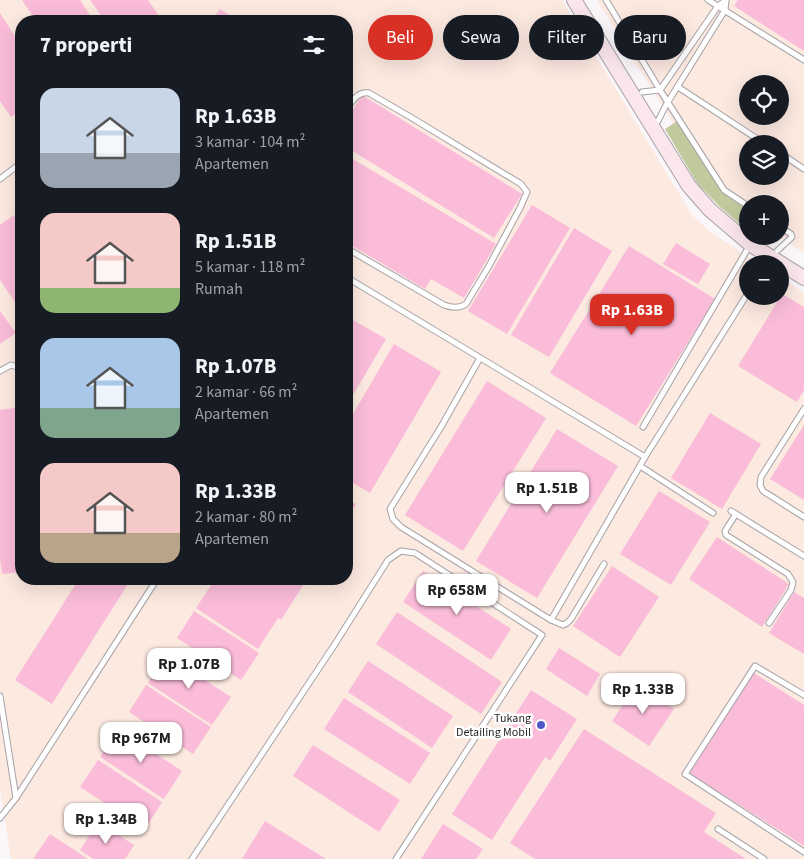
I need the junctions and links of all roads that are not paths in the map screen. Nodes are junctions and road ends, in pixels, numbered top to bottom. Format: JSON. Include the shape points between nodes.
{"nodes":[{"id":1,"x":574,"y":0,"type":"edge"},
{"id":2,"x":585,"y":0,"type":"edge"},
{"id":3,"x":606,"y":0,"type":"edge"},
{"id":4,"x":708,"y":0,"type":"edge"},
{"id":5,"x":726,"y":0,"type":"edge"},
{"id":6,"x":718,"y":6,"type":"junction"},
{"id":7,"x":726,"y":10,"type":"junction"},
{"id":8,"x":804,"y":60,"type":"edge"},
{"id":9,"x":678,"y":87,"type":"junction"},
{"id":10,"x":660,"y":90,"type":"junction"},
{"id":11,"x":637,"y":93,"type":"junction"},
{"id":12,"x":353,"y":101,"type":"edge"},
{"id":13,"x":668,"y":102,"type":"junction"},
{"id":14,"x":656,"y":123,"type":"junction"},
{"id":15,"x":751,"y":135,"type":"edge"},
{"id":16,"x":789,"y":159,"type":"edge"},
{"id":17,"x":15,"y":168,"type":"edge"},
{"id":18,"x":804,"y":169,"type":"edge"},
{"id":19,"x":0,"y":179,"type":"edge"},
{"id":20,"x":739,"y":200,"type":"edge"},
{"id":21,"x":739,"y":230,"type":"edge"},
{"id":22,"x":745,"y":245,"type":"edge"},
{"id":23,"x":758,"y":245,"type":"edge"},
{"id":24,"x":784,"y":245,"type":"edge"},
{"id":25,"x":353,"y":252,"type":"edge"},
{"id":26,"x":769,"y":255,"type":"edge"},
{"id":27,"x":773,"y":255,"type":"edge"},
{"id":28,"x":789,"y":263,"type":"edge"},
{"id":29,"x":789,"y":268,"type":"edge"},
{"id":30,"x":804,"y":268,"type":"edge"},
{"id":31,"x":804,"y":278,"type":"edge"},
{"id":32,"x":353,"y":281,"type":"edge"},
{"id":33,"x":740,"y":305,"type":"edge"},
{"id":34,"x":480,"y":358,"type":"junction"},
{"id":35,"x":15,"y":366,"type":"edge"},
{"id":36,"x":0,"y":371,"type":"edge"},
{"id":37,"x":804,"y":409,"type":"edge"},
{"id":38,"x":643,"y":427,"type":"dead end"},
{"id":39,"x":645,"y":457,"type":"junction"},
{"id":40,"x":640,"y":466,"type":"junction"},
{"id":41,"x":713,"y":513,"type":"dead end"},
{"id":42,"x":804,"y":517,"type":"edge"},
{"id":43,"x":803,"y":554,"type":"edge"},
{"id":44,"x":604,"y":564,"type":"dead end"},
{"id":45,"x":153,"y":585,"type":"edge"},
{"id":46,"x":551,"y":620,"type":"junction"},
{"id":47,"x":769,"y":623,"type":"dead end"},
{"id":48,"x":0,"y":696,"type":"edge"},
{"id":49,"x":804,"y":696,"type":"edge"},
{"id":50,"x":16,"y":798,"type":"junction"},
{"id":51,"x":0,"y":818,"type":"edge"},
{"id":52,"x":718,"y":829,"type":"dead end"},
{"id":53,"x":804,"y":852,"type":"edge"},
{"id":54,"x":192,"y":859,"type":"edge"},
{"id":55,"x":396,"y":859,"type":"edge"},
{"id":56,"x":764,"y":859,"type":"edge"}],
"edges":[{"from":1,"to":11,"type":"main road"},
{"from":2,"to":11,"type":"main road"},
{"from":3,"to":10,"type":"lane"},
{"from":4,"to":6,"type":"lane"},
{"from":5,"to":6,"type":"lane"},
{"from":5,"to":7,"type":"lane"},
{"from":6,"to":7,"type":"lane"},
{"from":6,"to":10,"type":"lane"},
{"from":7,"to":8,"type":"lane"},
{"from":7,"to":9,"type":"lane"},
{"from":9,"to":13,"type":"lane"},
{"from":9,"to":15,"type":"lane"},
{"from":10,"to":11,"type":"lane"},
{"from":10,"to":13,"type":"lane"},
{"from":11,"to":14,"type":"main road"},
{"from":12,"to":25,"type":"lane","via":[[358,95],[369,93],[520,184],[526,192],[489,266],[462,306],[444,305]]},
{"from":13,"to":14,"type":"lane"},
{"from":13,"to":20,"type":"lane","via":[[724,190]]},
{"from":14,"to":21,"type":"main road","via":[[689,186],[710,210]]},
{"from":16,"to":18,"type":"lane"},
{"from":17,"to":19,"type":"lane"},
{"from":22,"to":38,"type":"lane"},
{"from":23,"to":26,"type":"main road"},
{"from":24,"to":27,"type":"lane"},
{"from":28,"to":30,"type":"main road"},
{"from":29,"to":31,"type":"main road"},
{"from":32,"to":34,"type":"lane"},
{"from":33,"to":39,"type":"lane"},
{"from":34,"to":39,"type":"lane"},
{"from":34,"to":46,"type":"lane","via":[[390,509],[393,519],[401,527]]},
{"from":35,"to":36,"type":"lane"},
{"from":37,"to":42,"type":"lane","via":[[761,477],[760,485],[763,491]]},
{"from":39,"to":40,"type":"lane"},
{"from":40,"to":41,"type":"lane"},
{"from":40,"to":46,"type":"lane"},
{"from":43,"to":47,"type":"lane","via":[[733,512],[726,535],[788,574],[793,582]]},
{"from":44,"to":46,"type":"lane","via":[[569,622],[563,625]]},
{"from":45,"to":50,"type":"lane"},
{"from":48,"to":50,"type":"lane"},
{"from":49,"to":53,"type":"lane","via":[[755,666],[685,774]]},
{"from":50,"to":51,"type":"lane"},
{"from":52,"to":56,"type":"lane"},
{"from":54,"to":55,"type":"lane","via":[[388,560],[401,551],[415,553],[542,635]]}]}
